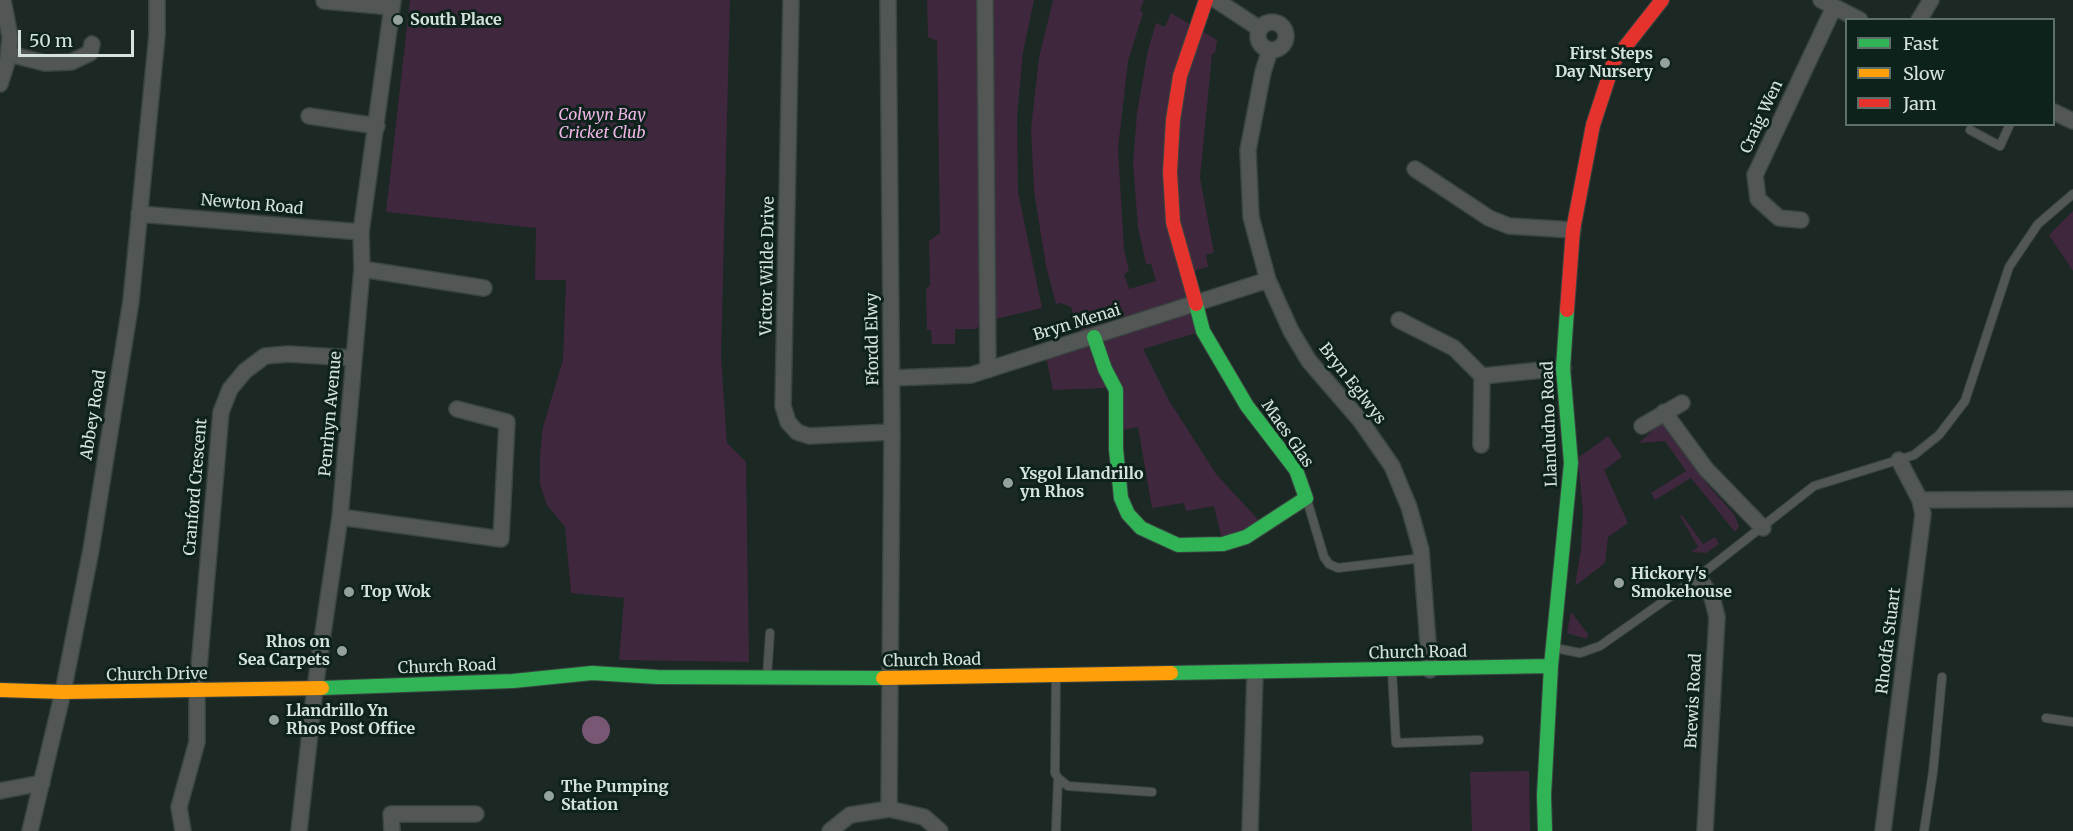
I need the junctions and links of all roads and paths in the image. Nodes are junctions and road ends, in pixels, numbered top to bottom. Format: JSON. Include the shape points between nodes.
{"nodes":[{"id":1,"x":3,"y":0,"type":"edge"},
{"id":2,"x":157,"y":0,"type":"edge"},
{"id":3,"x":791,"y":0,"type":"edge"},
{"id":4,"x":888,"y":0,"type":"edge"},
{"id":5,"x":985,"y":0,"type":"edge"},
{"id":6,"x":1206,"y":0,"type":"edge"},
{"id":7,"x":1216,"y":0,"type":"edge"},
{"id":8,"x":1662,"y":0,"type":"edge"},
{"id":9,"x":1931,"y":0,"type":"edge"},
{"id":10,"x":324,"y":1,"type":"edge"},
{"id":11,"x":393,"y":3,"type":"edge"},
{"id":12,"x":1827,"y":3,"type":"edge"},
{"id":13,"x":1856,"y":18,"type":"edge"},
{"id":14,"x":1920,"y":18,"type":"edge"},
{"id":15,"x":1260,"y":29,"type":"junction"},
{"id":16,"x":92,"y":44,"type":"dead end"},
{"id":17,"x":1270,"y":50,"type":"junction"},
{"id":18,"x":9,"y":54,"type":"junction"},
{"id":19,"x":0,"y":84,"type":"edge"},
{"id":20,"x":2055,"y":113,"type":"edge"},
{"id":21,"x":309,"y":116,"type":"dead end"},
{"id":22,"x":2073,"y":122,"type":"edge"},
{"id":23,"x":377,"y":126,"type":"junction"},
{"id":24,"x":2009,"y":126,"type":"edge"},
{"id":25,"x":1970,"y":130,"type":"dead end"},
{"id":26,"x":1415,"y":169,"type":"dead end"},
{"id":27,"x":2073,"y":194,"type":"edge"},
{"id":28,"x":139,"y":214,"type":"junction"},
{"id":29,"x":1801,"y":220,"type":"dead end"},
{"id":30,"x":1573,"y":230,"type":"junction"},
{"id":31,"x":361,"y":232,"type":"junction"},
{"id":32,"x":362,"y":269,"type":"junction"},
{"id":33,"x":1268,"y":280,"type":"junction"},
{"id":34,"x":484,"y":288,"type":"dead end"},
{"id":35,"x":1194,"y":305,"type":"junction"},
{"id":36,"x":1399,"y":320,"type":"dead end"},
{"id":37,"x":1094,"y":337,"type":"junction"},
{"id":38,"x":354,"y":358,"type":"junction"},
{"id":39,"x":1563,"y":368,"type":"junction"},
{"id":40,"x":988,"y":370,"type":"junction"},
{"id":41,"x":1482,"y":375,"type":"junction"},
{"id":42,"x":892,"y":378,"type":"junction"},
{"id":43,"x":1682,"y":403,"type":"dead end"},
{"id":44,"x":458,"y":409,"type":"dead end"},
{"id":45,"x":1664,"y":412,"type":"junction"},
{"id":46,"x":1642,"y":426,"type":"dead end"},
{"id":47,"x":892,"y":432,"type":"junction"},
{"id":48,"x":1481,"y":445,"type":"dead end"},
{"id":49,"x":1899,"y":460,"type":"junction"},
{"id":50,"x":1306,"y":498,"type":"junction"},
{"id":51,"x":2073,"y":499,"type":"edge"},
{"id":52,"x":1920,"y":500,"type":"junction"},
{"id":53,"x":340,"y":517,"type":"junction"},
{"id":54,"x":1762,"y":528,"type":"junction"},
{"id":55,"x":1422,"y":558,"type":"junction"},
{"id":56,"x":1698,"y":577,"type":"junction"},
{"id":57,"x":770,"y":633,"type":"dead end"},
{"id":58,"x":1554,"y":648,"type":"junction"},
{"id":59,"x":1551,"y":666,"type":"junction"},
{"id":60,"x":1392,"y":670,"type":"junction"},
{"id":61,"x":1430,"y":670,"type":"junction"},
{"id":62,"x":1255,"y":673,"type":"junction"},
{"id":63,"x":1056,"y":676,"type":"junction"},
{"id":64,"x":767,"y":677,"type":"junction"},
{"id":65,"x":1942,"y":677,"type":"dead end"},
{"id":66,"x":892,"y":678,"type":"junction"},
{"id":67,"x":315,"y":688,"type":"junction"},
{"id":68,"x":0,"y":690,"type":"edge"},
{"id":69,"x":197,"y":691,"type":"junction"},
{"id":70,"x":63,"y":692,"type":"junction"},
{"id":71,"x":2046,"y":718,"type":"dead end"},
{"id":72,"x":2073,"y":722,"type":"edge"},
{"id":73,"x":1479,"y":740,"type":"dead end"},
{"id":74,"x":1058,"y":778,"type":"junction"},
{"id":75,"x":42,"y":783,"type":"junction"},
{"id":76,"x":0,"y":790,"type":"edge"},
{"id":77,"x":1152,"y":792,"type":"dead end"},
{"id":78,"x":889,"y":809,"type":"junction"},
{"id":79,"x":476,"y":814,"type":"dead end"},
{"id":80,"x":30,"y":831,"type":"edge"},
{"id":81,"x":183,"y":831,"type":"edge"},
{"id":82,"x":299,"y":831,"type":"edge"},
{"id":83,"x":392,"y":831,"type":"edge"},
{"id":84,"x":830,"y":831,"type":"edge"},
{"id":85,"x":940,"y":831,"type":"edge"},
{"id":86,"x":1056,"y":831,"type":"edge"},
{"id":87,"x":1250,"y":831,"type":"edge"},
{"id":88,"x":1545,"y":831,"type":"edge"},
{"id":89,"x":1705,"y":831,"type":"edge"},
{"id":90,"x":1882,"y":831,"type":"edge"},
{"id":91,"x":1924,"y":831,"type":"edge"}],
"edges":[{"from":1,"to":18,"type":"street"},
{"from":2,"to":28,"type":"street","name":"Abbey Road"},
{"from":3,"to":47,"type":"street","name":"Victor Wilde Drive","via":[[783,406],[788,422],[797,432],[809,436]]},
{"from":4,"to":42,"type":"street","name":"Ffordd Elwy"},
{"from":5,"to":40,"type":"street"},
{"from":6,"to":35,"type":"street","name":"Maes Glas","via":[[1180,76],[1170,172],[1173,222]]},
{"from":7,"to":15,"type":"street"},
{"from":8,"to":30,"type":"street","name":"Llandudno Road","via":[[1614,61],[1593,125]]},
{"from":9,"to":14,"type":"street"},
{"from":10,"to":11,"type":"street"},
{"from":11,"to":23,"type":"street","name":"Penrhyn Avenue"},
{"from":12,"to":13,"type":"street"},
{"from":12,"to":29,"type":"street","name":"Craig Wen","via":[[1755,175],[1758,199],[1779,218]]},
{"from":15,"to":17,"type":"street","via":[[1259,40]]},
{"from":15,"to":17,"type":"street","via":[[1272,22],[1285,30],[1282,45]]},
{"from":16,"to":18,"type":"street","via":[[90,53],[71,62],[45,63]]},
{"from":17,"to":33,"type":"street","name":"Bryn Eglwys","via":[[1248,150],[1251,217]]},
{"from":18,"to":19,"type":"street"},
{"from":20,"to":22,"type":"street"},
{"from":21,"to":23,"type":"street"},
{"from":23,"to":31,"type":"street","name":"Penrhyn Avenue"},
{"from":24,"to":25,"type":"lane","via":[[2000,146]]},
{"from":26,"to":30,"type":"street","via":[[1489,218],[1509,226]]},
{"from":27,"to":49,"type":"lane","via":[[2038,224],[2008,267],[1977,369],[1952,421],[1914,455]]},
{"from":28,"to":31,"type":"street","name":"Newton Road"},
{"from":28,"to":70,"type":"street","name":"Abbey Road","via":[[131,301],[91,550]]},
{"from":30,"to":39,"type":"street","name":"Llandudno Road"},
{"from":31,"to":32,"type":"street","name":"Penrhyn Avenue"},
{"from":32,"to":34,"type":"street"},
{"from":32,"to":38,"type":"street","name":"Penrhyn Avenue"},
{"from":33,"to":35,"type":"street","name":"Bryn Menai"},
{"from":33,"to":55,"type":"street","name":"Bryn Eglwys","via":[[1309,361],[1360,420],[1392,466],[1409,507]]},
{"from":35,"to":37,"type":"street","name":"Bryn Menai"},
{"from":35,"to":50,"type":"street","name":"Maes Glas","via":[[1203,331],[1226,372],[1296,470]]},
{"from":36,"to":41,"type":"street","via":[[1454,348]]},
{"from":37,"to":40,"type":"street","name":"Bryn Menai"},
{"from":37,"to":50,"type":"street","via":[[1116,390],[1121,498],[1128,514],[1141,528],[1178,545],[1223,544],[1254,533]]},
{"from":38,"to":53,"type":"street","name":"Penrhyn Avenue"},
{"from":38,"to":69,"type":"street","name":"Cranford Crescent","via":[[265,356],[230,389],[221,412]]},
{"from":39,"to":41,"type":"street"},
{"from":39,"to":58,"type":"street","name":"Llandudno Road","via":[[1571,463]]},
{"from":40,"to":42,"type":"street","name":"Bryn Menai","via":[[970,375]]},
{"from":41,"to":48,"type":"street"},
{"from":42,"to":47,"type":"street","name":"Ffordd Elwy"},
{"from":43,"to":45,"type":"street"},
{"from":44,"to":53,"type":"street","via":[[507,422],[501,539]]},
{"from":45,"to":46,"type":"street"},
{"from":45,"to":54,"type":"street","via":[[1706,469]]},
{"from":47,"to":66,"type":"street","name":"Ffordd Elwy"},
{"from":49,"to":52,"type":"street","name":"Rhodfa Stuart"},
{"from":49,"to":54,"type":"lane","via":[[1814,486]]},
{"from":50,"to":55,"type":"lane","via":[[1329,564],[1338,568]]},
{"from":51,"to":52,"type":"street"},
{"from":52,"to":90,"type":"street","name":"Rhodfa Stuart","via":[[1923,514]]},
{"from":53,"to":67,"type":"street","name":"Penrhyn Avenue"},
{"from":54,"to":56,"type":"lane"},
{"from":55,"to":61,"type":"street","name":"Bryn Eglwys"},
{"from":56,"to":58,"type":"lane","via":[[1589,652]]},
{"from":56,"to":89,"type":"street","name":"Brewis Road","via":[[1712,597],[1717,617]]},
{"from":57,"to":64,"type":"lane"},
{"from":58,"to":59,"type":"street","name":"Llandudno Road"},
{"from":59,"to":61,"type":"street","name":"Church Road"},
{"from":59,"to":88,"type":"street","name":"Llandudno Road"},
{"from":60,"to":61,"type":"street","name":"Church Road"},
{"from":60,"to":62,"type":"street","name":"Church Road"},
{"from":60,"to":73,"type":"lane","via":[[1396,743]]},
{"from":62,"to":63,"type":"street","name":"Church Road"},
{"from":62,"to":87,"type":"street"},
{"from":63,"to":66,"type":"street","name":"Church Road"},
{"from":63,"to":74,"type":"lane"},
{"from":64,"to":66,"type":"street","name":"Church Road"},
{"from":64,"to":67,"type":"street","name":"Church Road","via":[[572,674],[513,681]]},
{"from":65,"to":91,"type":"lane"},
{"from":66,"to":78,"type":"street","name":"Ffordd Elwy"},
{"from":67,"to":69,"type":"street","name":"Church Drive"},
{"from":67,"to":82,"type":"street","name":"Penrhyn Avenue"},
{"from":68,"to":70,"type":"street","name":"Church Drive"},
{"from":69,"to":70,"type":"street","name":"Church Drive"},
{"from":69,"to":81,"type":"street","name":"Cranford Crescent","via":[[197,742],[179,807]]},
{"from":70,"to":75,"type":"street","name":"Abbey Road"},
{"from":71,"to":72,"type":"lane"},
{"from":74,"to":77,"type":"lane","via":[[1068,786]]},
{"from":74,"to":86,"type":"lane"},
{"from":75,"to":76,"type":"street"},
{"from":75,"to":80,"type":"street","name":"Abbey Road"},
{"from":78,"to":84,"type":"street","via":[[850,815]]},
{"from":78,"to":85,"type":"street","via":[[924,817]]},
{"from":79,"to":83,"type":"street","via":[[391,814]]}]}
